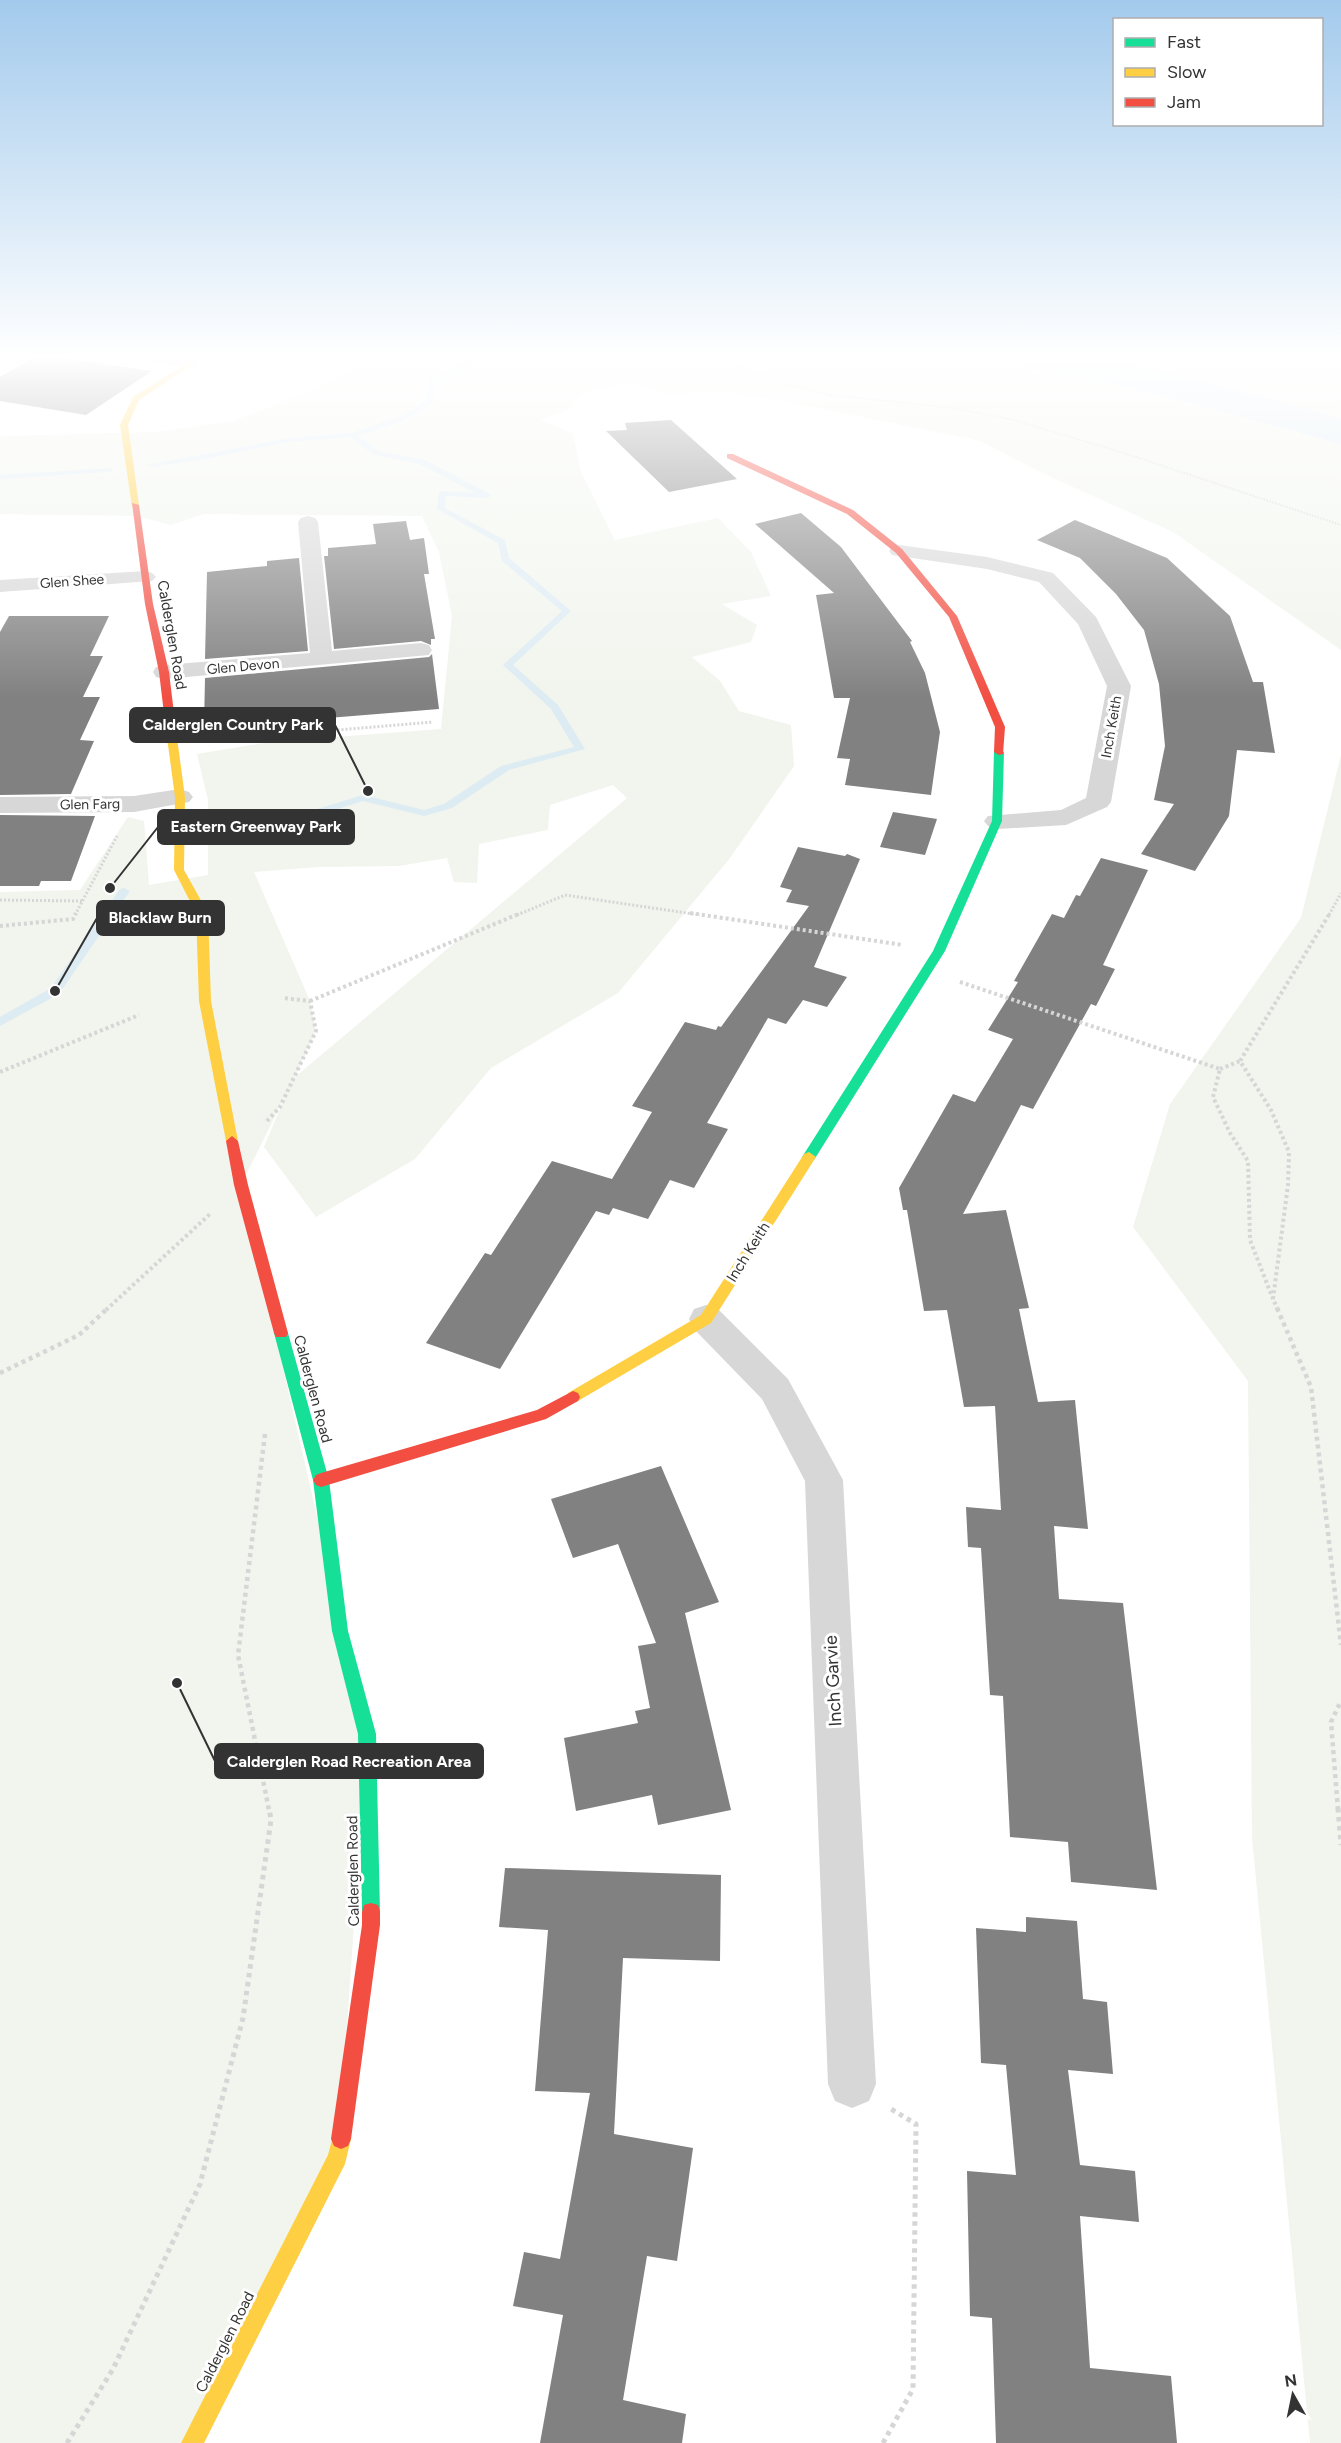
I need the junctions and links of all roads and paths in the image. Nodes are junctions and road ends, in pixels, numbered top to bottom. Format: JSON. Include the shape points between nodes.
{"nodes":[{"id":1,"x":130,"y":471,"type":"edge"},
{"id":2,"x":762,"y":471,"type":"edge"},
{"id":3,"x":1179,"y":471,"type":"edge"},
{"id":4,"x":308,"y":522,"type":"dead end"},
{"id":5,"x":1341,"y":525,"type":"edge"},
{"id":6,"x":899,"y":551,"type":"junction"},
{"id":7,"x":145,"y":577,"type":"junction"},
{"id":8,"x":0,"y":586,"type":"edge"},
{"id":9,"x":421,"y":650,"type":"dead end"},
{"id":10,"x":322,"y":659,"type":"junction"},
{"id":11,"x":164,"y":672,"type":"junction"},
{"id":12,"x":433,"y":722,"type":"dead end"},
{"id":13,"x":173,"y":743,"type":"junction"},
{"id":14,"x":180,"y":797,"type":"junction"},
{"id":15,"x":134,"y":804,"type":"junction"},
{"id":16,"x":0,"y":805,"type":"edge"},
{"id":17,"x":997,"y":821,"type":"junction"},
{"id":18,"x":1341,"y":893,"type":"edge"},
{"id":19,"x":0,"y":900,"type":"edge"},
{"id":20,"x":82,"y":901,"type":"junction"},
{"id":21,"x":0,"y":926,"type":"edge"},
{"id":22,"x":939,"y":951,"type":"junction"},
{"id":23,"x":283,"y":999,"type":"dead end"},
{"id":24,"x":310,"y":1001,"type":"junction"},
{"id":25,"x":139,"y":1015,"type":"dead end"},
{"id":26,"x":1240,"y":1060,"type":"junction"},
{"id":27,"x":1220,"y":1069,"type":"junction"},
{"id":28,"x":0,"y":1072,"type":"edge"},
{"id":29,"x":236,"y":1154,"type":"junction"},
{"id":30,"x":242,"y":1185,"type":"junction"},
{"id":31,"x":1273,"y":1299,"type":"junction"},
{"id":32,"x":706,"y":1318,"type":"junction"},
{"id":33,"x":0,"y":1373,"type":"edge"},
{"id":34,"x":265,"y":1432,"type":"dead end"},
{"id":35,"x":321,"y":1480,"type":"junction"},
{"id":36,"x":1341,"y":1645,"type":"edge"},
{"id":37,"x":1341,"y":1701,"type":"edge"},
{"id":38,"x":1341,"y":1845,"type":"edge"},
{"id":39,"x":852,"y":2084,"type":"joint"},
{"id":40,"x":67,"y":2443,"type":"edge"},
{"id":41,"x":192,"y":2443,"type":"edge"},
{"id":42,"x":883,"y":2443,"type":"edge"}],
"edges":[{"from":1,"to":7,"type":"street","name":"Calderglen Road"},
{"from":2,"to":6,"type":"street","name":"Inch Keith","via":[[850,512]]},
{"from":3,"to":5,"type":"path"},
{"from":4,"to":10,"type":"street"},
{"from":6,"to":17,"type":"street","name":"Inch Keith","via":[[953,616],[1000,727]]},
{"from":6,"to":17,"type":"street","name":"Inch Keith","via":[[987,562],[1046,577],[1088,622],[1119,686],[1098,802],[1066,817]]},
{"from":7,"to":8,"type":"street","name":"Glen Shee"},
{"from":7,"to":11,"type":"street","name":"Calderglen Road"},
{"from":9,"to":10,"type":"street","name":"Glen Devon"},
{"from":10,"to":11,"type":"street","name":"Glen Devon"},
{"from":11,"to":13,"type":"street","name":"Calderglen Road"},
{"from":12,"to":13,"type":"path"},
{"from":13,"to":14,"type":"street","name":"Calderglen Road"},
{"from":14,"to":15,"type":"street","name":"Glen Farg"},
{"from":14,"to":29,"type":"street","name":"Calderglen Road","via":[[179,870],[201,913],[204,1001]]},
{"from":15,"to":16,"type":"street","name":"Glen Farg"},
{"from":15,"to":20,"type":"path"},
{"from":17,"to":22,"type":"street","name":"Inch Keith"},
{"from":18,"to":26,"type":"path"},
{"from":19,"to":20,"type":"path"},
{"from":20,"to":21,"type":"path","via":[[73,919]]},
{"from":22,"to":24,"type":"path","via":[[565,895]]},
{"from":22,"to":27,"type":"path","via":[[952,980]]},
{"from":22,"to":32,"type":"street","name":"Inch Keith"},
{"from":23,"to":24,"type":"path"},
{"from":24,"to":29,"type":"path","via":[[316,1031],[280,1107]]},
{"from":25,"to":28,"type":"path"},
{"from":26,"to":27,"type":"path"},
{"from":26,"to":31,"type":"path","via":[[1271,1110],[1288,1152],[1288,1185]]},
{"from":27,"to":31,"type":"path","via":[[1213,1097],[1248,1161],[1250,1240]]},
{"from":29,"to":30,"type":"street","name":"Calderglen Road"},
{"from":30,"to":33,"type":"path","via":[[79,1335]]},
{"from":30,"to":35,"type":"street","name":"Calderglen Road"},
{"from":31,"to":36,"type":"path","via":[[1311,1387]]},
{"from":32,"to":35,"type":"street","name":"Inch Keith","via":[[541,1415]]},
{"from":32,"to":39,"type":"street","name":"Inch Garvie","via":[[775,1389],[824,1480]]},
{"from":34,"to":40,"type":"path","via":[[238,1655],[271,1820],[243,2018],[200,2184],[113,2369]]},
{"from":35,"to":41,"type":"street","name":"Calderglen Road","via":[[340,1631],[367,1734],[371,1925],[338,2157]]},
{"from":37,"to":38,"type":"path","via":[[1331,1722]]},
{"from":39,"to":42,"type":"path","via":[[916,2124],[913,2388]]}]}
